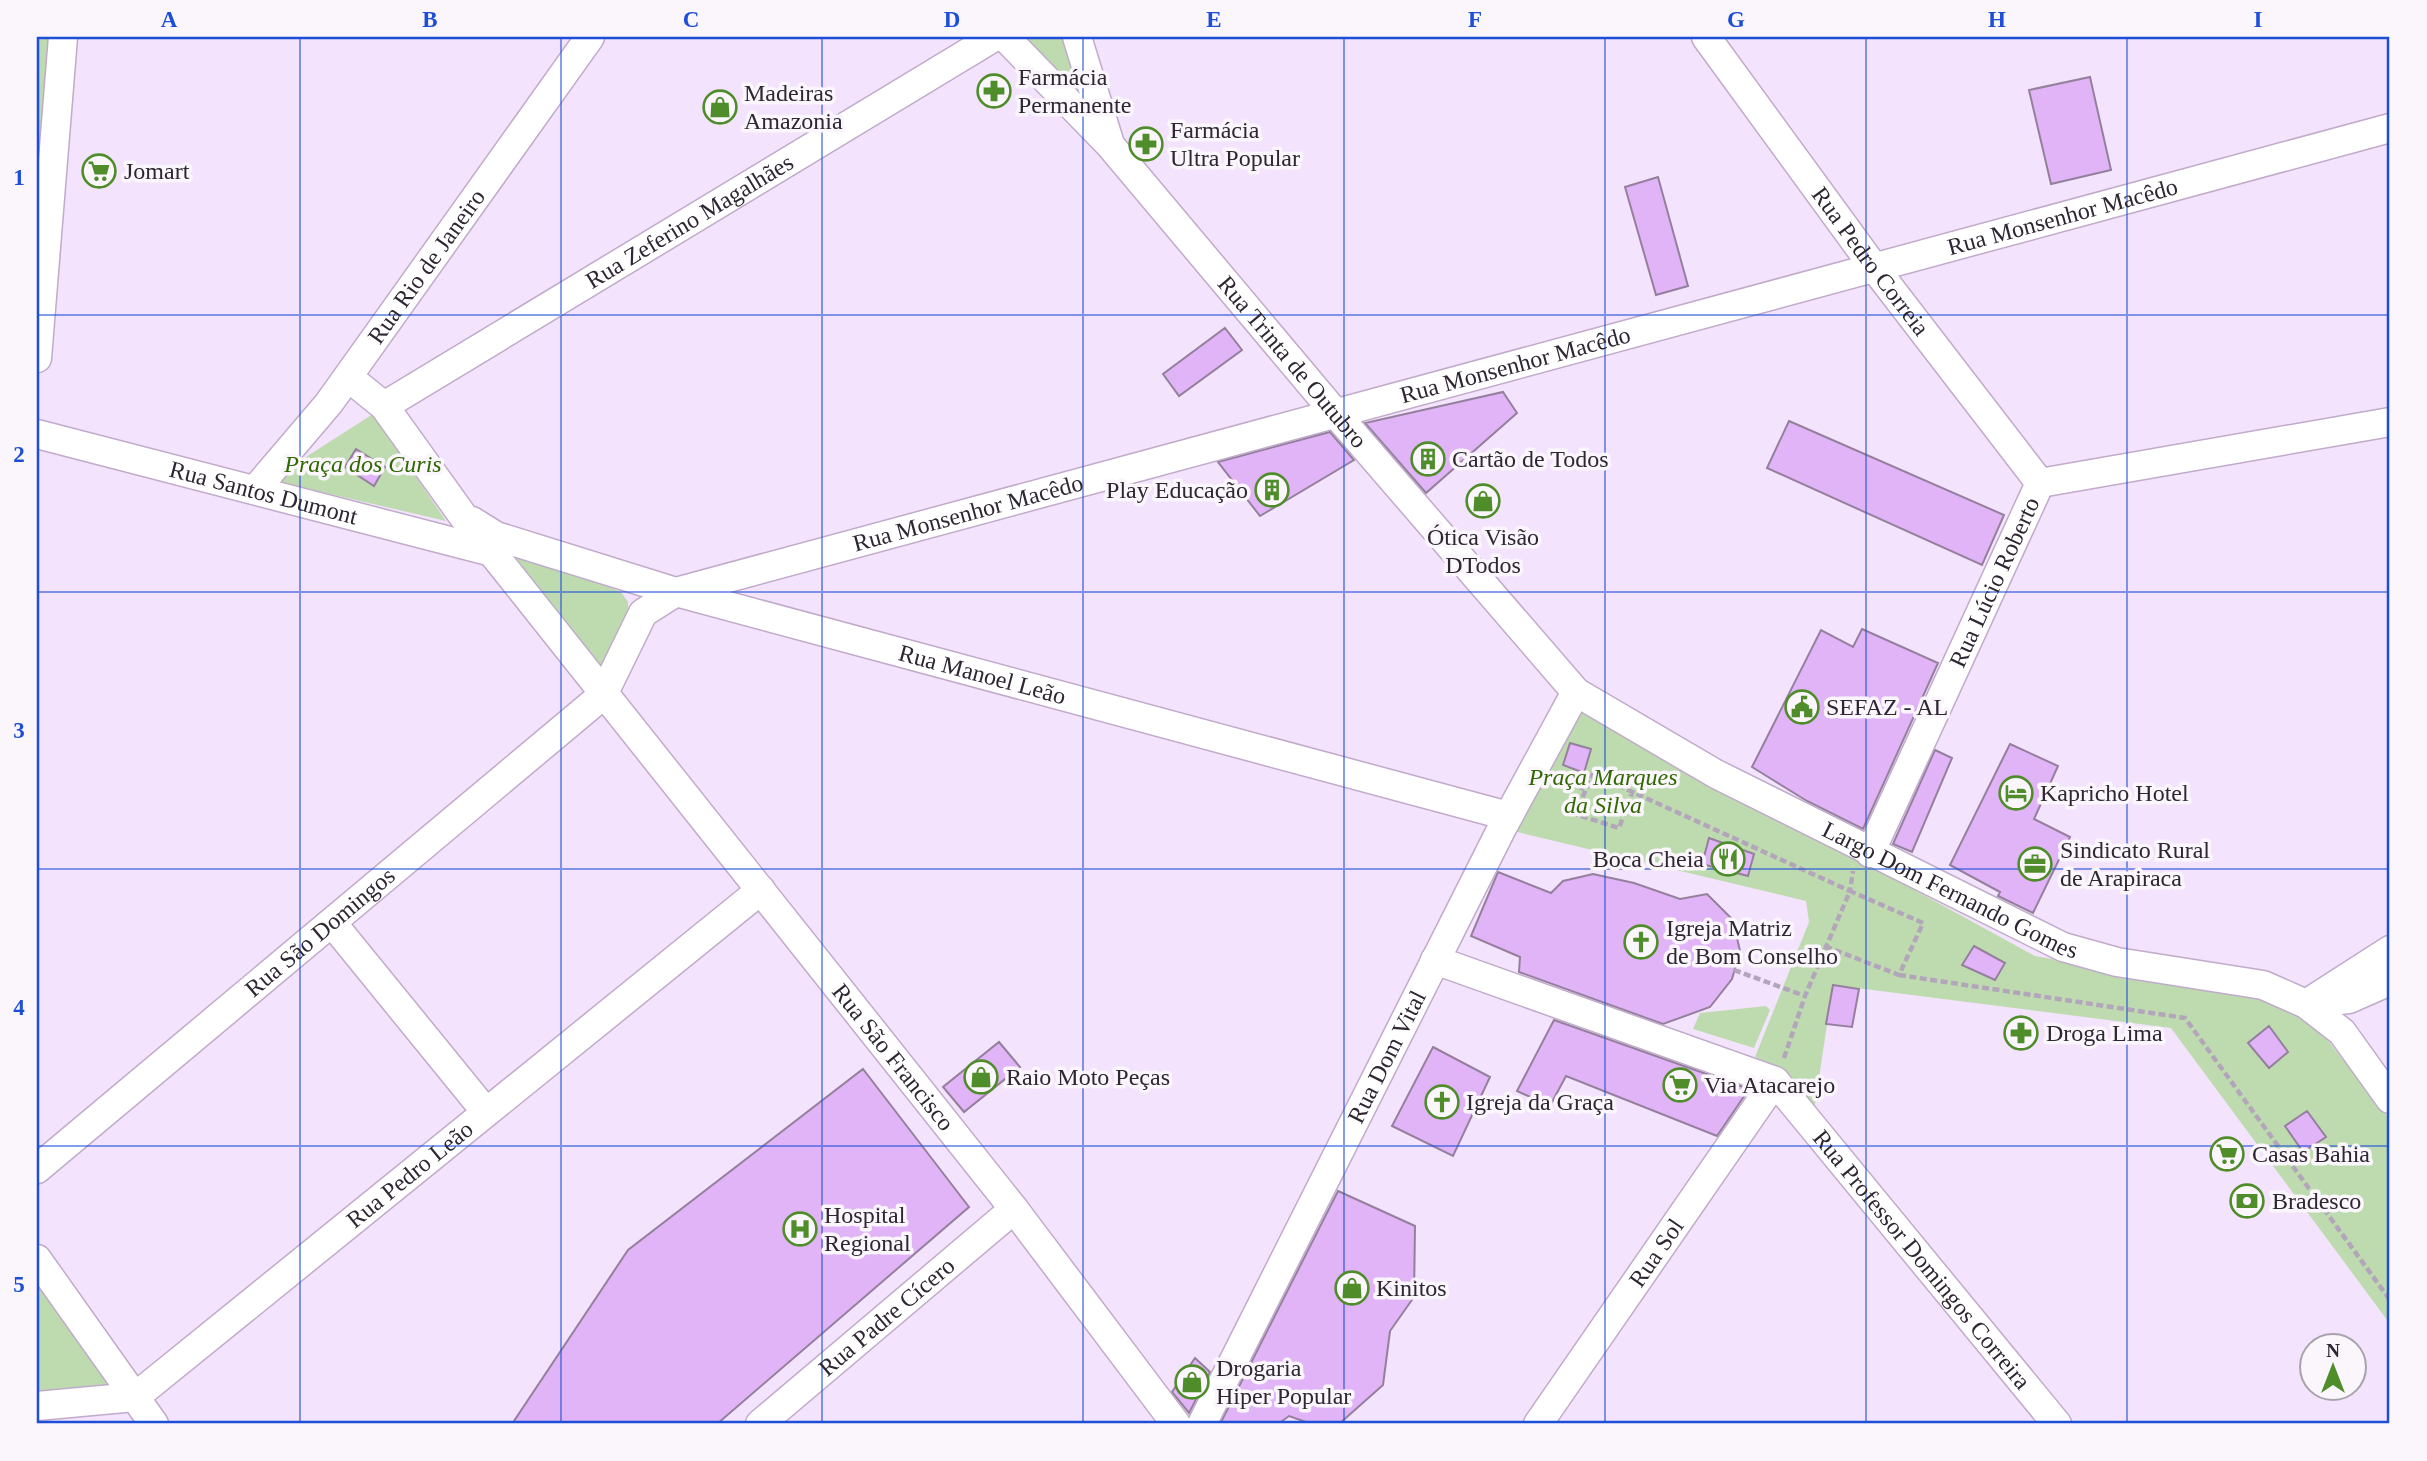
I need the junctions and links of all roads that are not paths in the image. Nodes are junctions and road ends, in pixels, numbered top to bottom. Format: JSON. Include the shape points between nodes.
{"nodes":[{"id":1,"x":62,"y":37,"type":"edge"},
{"id":2,"x":590,"y":37,"type":"edge"},
{"id":3,"x":994,"y":37,"type":"edge"},
{"id":4,"x":1005,"y":37,"type":"edge"},
{"id":5,"x":1077,"y":37,"type":"edge"},
{"id":6,"x":1706,"y":37,"type":"edge"},
{"id":7,"x":2390,"y":128,"type":"edge"},
{"id":8,"x":1110,"y":145,"type":"junction"},
{"id":9,"x":1873,"y":266,"type":"junction"},
{"id":10,"x":37,"y":358,"type":"edge"},
{"id":11,"x":348,"y":377,"type":"junction"},
{"id":12,"x":384,"y":406,"type":"junction"},
{"id":13,"x":1336,"y":414,"type":"junction"},
{"id":14,"x":2390,"y":422,"type":"edge"},
{"id":15,"x":37,"y":435,"type":"edge"},
{"id":16,"x":2040,"y":483,"type":"junction"},
{"id":17,"x":256,"y":491,"type":"junction"},
{"id":18,"x":463,"y":516,"type":"junction"},
{"id":19,"x":492,"y":552,"type":"junction"},
{"id":20,"x":676,"y":592,"type":"junction"},
{"id":21,"x":1576,"y":692,"type":"junction"},
{"id":22,"x":603,"y":695,"type":"junction"},
{"id":23,"x":1508,"y":816,"type":"junction"},
{"id":24,"x":1863,"y":849,"type":"junction"},
{"id":25,"x":761,"y":890,"type":"junction"},
{"id":26,"x":333,"y":924,"type":"junction"},
{"id":27,"x":2390,"y":950,"type":"edge"},
{"id":28,"x":1435,"y":960,"type":"junction"},
{"id":29,"x":2390,"y":981,"type":"edge"},
{"id":30,"x":2306,"y":1004,"type":"junction"},
{"id":31,"x":1775,"y":1081,"type":"junction"},
{"id":32,"x":2390,"y":1099,"type":"edge"},
{"id":33,"x":485,"y":1112,"type":"junction"},
{"id":34,"x":37,"y":1169,"type":"edge"},
{"id":35,"x":1014,"y":1209,"type":"junction"},
{"id":36,"x":37,"y":1259,"type":"edge"},
{"id":37,"x":135,"y":1397,"type":"junction"},
{"id":38,"x":37,"y":1406,"type":"edge"},
{"id":39,"x":154,"y":1424,"type":"edge"},
{"id":40,"x":760,"y":1424,"type":"edge"},
{"id":41,"x":1176,"y":1424,"type":"edge"},
{"id":42,"x":1202,"y":1424,"type":"edge"},
{"id":43,"x":1538,"y":1424,"type":"edge"},
{"id":44,"x":2057,"y":1424,"type":"edge"}],
"edges":[{"from":1,"to":10,"type":"street"},
{"from":2,"to":11,"type":"street","name":"Rua Rio de Janeiro"},
{"from":3,"to":12,"type":"street","name":"Rua Zeferino Magalhães"},
{"from":4,"to":8,"type":"street","name":"Rua Trinta de Outubro"},
{"from":5,"to":8,"type":"street"},
{"from":6,"to":9,"type":"street","name":"Rua Pedro Correia"},
{"from":7,"to":9,"type":"street","name":"Rua Monsenhor Macêdo"},
{"from":8,"to":13,"type":"street","name":"Rua Trinta de Outubro"},
{"from":9,"to":13,"type":"street","name":"Rua Monsenhor Macêdo"},
{"from":9,"to":16,"type":"street","name":"Rua Pedro Correia"},
{"from":11,"to":12,"type":"street","name":"Rua São Francisco"},
{"from":11,"to":17,"type":"street","name":"Rua Rio de Janeiro"},
{"from":12,"to":18,"type":"street","name":"Rua São Francisco"},
{"from":13,"to":20,"type":"street","name":"Rua Monsenhor Macêdo"},
{"from":13,"to":21,"type":"street","name":"Rua Trinta de Outubro"},
{"from":14,"to":16,"type":"street","name":"Rua Lúcio Roberto"},
{"from":15,"to":17,"type":"street","name":"Rua Santos Dumont"},
{"from":16,"to":24,"type":"street","name":"Rua Lúcio Roberto"},
{"from":17,"to":19,"type":"street","name":"Rua Santos Dumont"},
{"from":18,"to":19,"type":"street","name":"Rua São Francisco"},
{"from":18,"to":20,"type":"street","name":"Rua Manoel Leão","via":[[496,536]]},
{"from":19,"to":22,"type":"street","name":"Rua São Francisco"},
{"from":20,"to":22,"type":"street","name":"Rua Monsenhor Macêdo","via":[[643,613]]},
{"from":20,"to":23,"type":"street","name":"Rua Manoel Leão"},
{"from":21,"to":23,"type":"street","name":"Rua Dom Vital"},
{"from":21,"to":24,"type":"street","name":"Largo Dom Fernando Gomes","via":[[1716,774]]},
{"from":22,"to":25,"type":"street","name":"Rua São Francisco"},
{"from":22,"to":26,"type":"street","name":"Rua São Domingos"},
{"from":23,"to":28,"type":"street","name":"Rua Dom Vital"},
{"from":24,"to":30,"type":"street","name":"Largo Dom Fernando Gomes","via":[[2063,947],[2117,962],[2263,985]]},
{"from":25,"to":33,"type":"street","name":"Rua Pedro Leão"},
{"from":25,"to":35,"type":"street","name":"Rua São Francisco"},
{"from":26,"to":33,"type":"street"},
{"from":26,"to":34,"type":"street","name":"Rua São Domingos"},
{"from":27,"to":30,"type":"street"},
{"from":28,"to":31,"type":"street"},
{"from":28,"to":42,"type":"street","name":"Rua Dom Vital"},
{"from":29,"to":30,"type":"street","via":[[2349,999]]},
{"from":30,"to":32,"type":"street","name":"Largo Dom Fernando Gomes","via":[[2342,1032]]},
{"from":31,"to":43,"type":"street","name":"Rua Sol"},
{"from":31,"to":44,"type":"street","name":"Rua Professor Domingos Correira"},
{"from":33,"to":37,"type":"street","name":"Rua Pedro Leão"},
{"from":35,"to":40,"type":"street","name":"Rua Padre Cícero"},
{"from":35,"to":41,"type":"street","name":"Rua São Francisco"},
{"from":36,"to":37,"type":"street"},
{"from":37,"to":38,"type":"street"},
{"from":37,"to":39,"type":"street"}]}
